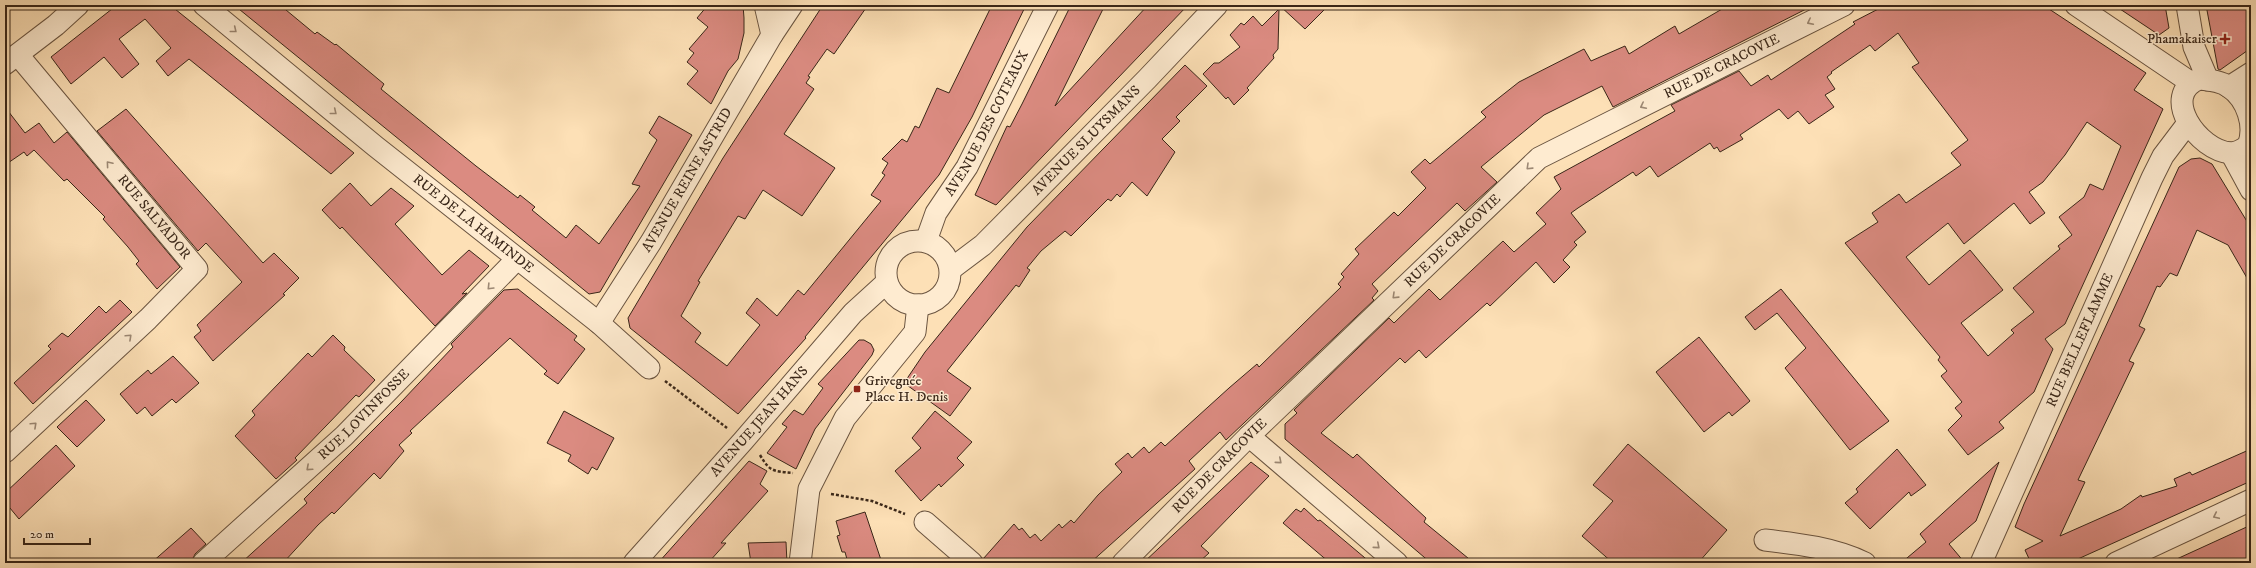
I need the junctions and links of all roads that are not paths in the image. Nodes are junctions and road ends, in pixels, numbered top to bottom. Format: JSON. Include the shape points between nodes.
{"nodes":[{"id":1,"x":78,"y":5,"type":"edge"},
{"id":2,"x":204,"y":5,"type":"edge"},
{"id":3,"x":765,"y":5,"type":"edge"},
{"id":4,"x":792,"y":5,"type":"edge"},
{"id":5,"x":1048,"y":5,"type":"edge"},
{"id":6,"x":1216,"y":5,"type":"edge"},
{"id":7,"x":1844,"y":5,"type":"edge"},
{"id":8,"x":2076,"y":5,"type":"edge"},
{"id":9,"x":2187,"y":5,"type":"edge"},
{"id":10,"x":772,"y":35,"type":"junction"},
{"id":11,"x":11,"y":60,"type":"edge"},
{"id":12,"x":2251,"y":72,"type":"edge"},
{"id":13,"x":2199,"y":81,"type":"junction"},
{"id":14,"x":2229,"y":87,"type":"junction"},
{"id":15,"x":2188,"y":123,"type":"junction"},
{"id":16,"x":2251,"y":126,"type":"edge"},
{"id":17,"x":2231,"y":153,"type":"junction"},
{"id":18,"x":2251,"y":190,"type":"edge"},
{"id":19,"x":926,"y":241,"type":"junction"},
{"id":20,"x":517,"y":259,"type":"junction"},
{"id":21,"x":951,"y":270,"type":"junction"},
{"id":22,"x":887,"y":282,"type":"junction"},
{"id":23,"x":918,"y":305,"type":"junction"},
{"id":24,"x":599,"y":323,"type":"junction"},
{"id":25,"x":649,"y":368,"type":"road end"},
{"id":26,"x":1249,"y":436,"type":"junction"},
{"id":27,"x":5,"y":452,"type":"edge"},
{"id":28,"x":2251,"y":500,"type":"edge"},
{"id":29,"x":925,"y":522,"type":"dead end"},
{"id":30,"x":1765,"y":540,"type":"dead end"},
{"id":31,"x":203,"y":563,"type":"edge"},
{"id":32,"x":634,"y":563,"type":"edge"},
{"id":33,"x":800,"y":563,"type":"edge"},
{"id":34,"x":972,"y":563,"type":"edge"},
{"id":35,"x":1123,"y":563,"type":"edge"},
{"id":36,"x":1397,"y":563,"type":"edge"},
{"id":37,"x":1865,"y":563,"type":"edge"},
{"id":38,"x":1982,"y":563,"type":"edge"},
{"id":39,"x":2116,"y":563,"type":"edge"}],
"edges":[{"from":1,"to":11,"type":"street"},
{"from":2,"to":20,"type":"street","name":"RUE DE LA HAMINDE","one_way":true,"via":[[374,146]]},
{"from":3,"to":10,"type":"street"},
{"from":4,"to":10,"type":"street","name":"AVENUE REINE ASTRID"},
{"from":5,"to":19,"type":"street","name":"AVENUE DES COTEAUX","via":[[967,167],[936,213]]},
{"from":6,"to":21,"type":"street","name":"AVENUE SLUYSMANS","via":[[1147,79],[983,245]]},
{"from":7,"to":26,"type":"street","name":"RUE DE CRACOVIE","one_way":true,"via":[[1539,158]]},
{"from":8,"to":13,"type":"street"},
{"from":9,"to":13,"type":"street"},
{"from":10,"to":24,"type":"street","name":"AVENUE REINE ASTRID","via":[[651,242]]},
{"from":27,"to":11,"type":"street","name":"RUE SALVADOR","one_way":true,"via":[[148,319],[197,269]]},
{"from":12,"to":14,"type":"street"},
{"from":13,"to":14,"type":"street"},
{"from":13,"to":15,"type":"street","via":[[2184,88],[2182,105]]},
{"from":14,"to":16,"type":"street","via":[[2242,100]]},
{"from":15,"to":17,"type":"street","via":[[2197,137],[2215,148]]},
{"from":15,"to":38,"type":"street","name":"RUE BELLEFLAMME","via":[[2163,156],[2152,178]]},
{"from":16,"to":17,"type":"street","via":[[2248,146]]},
{"from":17,"to":18,"type":"street"},
{"from":19,"to":21,"type":"street","via":[[936,246],[947,257]]},
{"from":19,"to":22,"type":"street","via":[[911,241],[898,248],[887,264]]},
{"from":20,"to":24,"type":"street","name":"RUE DE LA HAMINDE"},
{"from":20,"to":31,"type":"street","name":"RUE LOVINFOSSE","one_way":true,"via":[[344,436]]},
{"from":21,"to":23,"type":"street","via":[[948,287],[936,300]]},
{"from":22,"to":23,"type":"street","via":[[894,294],[904,302]]},
{"from":22,"to":32,"type":"street","name":"AVENUE JEAN HANS","via":[[853,313]]},
{"from":23,"to":33,"type":"street","via":[[914,332],[845,418],[809,489]]},
{"from":24,"to":25,"type":"street","name":"RUE DE LA HAMINDE"},
{"from":26,"to":35,"type":"street","name":"RUE DE CRACOVIE"},
{"from":26,"to":36,"type":"street","one_way":true},
{"from":28,"to":39,"type":"street","one_way":true},
{"from":29,"to":34,"type":"street"},
{"from":30,"to":37,"type":"street","via":[[1812,546],[1848,555]]}]}
